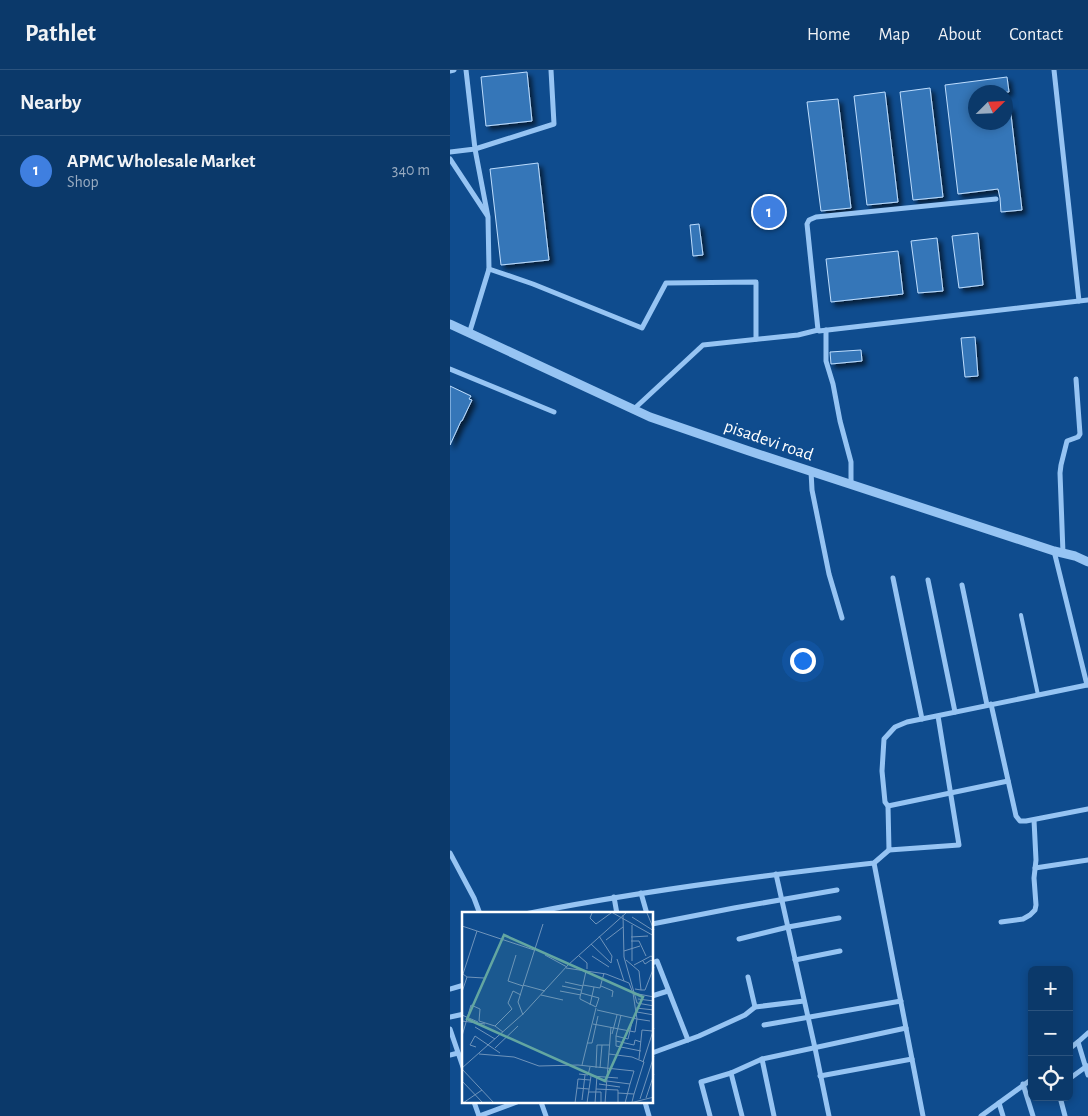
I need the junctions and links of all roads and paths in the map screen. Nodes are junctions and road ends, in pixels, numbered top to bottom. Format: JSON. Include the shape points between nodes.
{"nodes":[{"id":1,"x":454,"y":70,"type":"edge"},
{"id":2,"x":466,"y":70,"type":"edge"},
{"id":3,"x":551,"y":70,"type":"edge"},
{"id":4,"x":1054,"y":70,"type":"edge"},
{"id":5,"x":450,"y":71,"type":"edge"},
{"id":6,"x":475,"y":149,"type":"junction"},
{"id":7,"x":450,"y":152,"type":"edge"},
{"id":8,"x":450,"y":158,"type":"edge"},
{"id":9,"x":996,"y":199,"type":"dead end"},
{"id":10,"x":488,"y":217,"type":"junction"},
{"id":11,"x":489,"y":269,"type":"junction"},
{"id":12,"x":1088,"y":300,"type":"edge"},
{"id":13,"x":1079,"y":301,"type":"junction"},
{"id":14,"x":450,"y":324,"type":"edge"},
{"id":15,"x":818,"y":330,"type":"junction"},
{"id":16,"x":826,"y":330,"type":"junction"},
{"id":17,"x":469,"y":334,"type":"junction"},
{"id":18,"x":756,"y":340,"type":"junction"},
{"id":19,"x":450,"y":369,"type":"edge"},
{"id":20,"x":1076,"y":379,"type":"dead end"},
{"id":21,"x":634,"y":409,"type":"junction"},
{"id":22,"x":554,"y":412,"type":"dead end"},
{"id":23,"x":811,"y":471,"type":"junction"},
{"id":24,"x":851,"y":485,"type":"junction"},
{"id":25,"x":1058,"y":552,"type":"junction"},
{"id":26,"x":1088,"y":562,"type":"edge"},
{"id":27,"x":893,"y":578,"type":"dead end"},
{"id":28,"x":928,"y":580,"type":"dead end"},
{"id":29,"x":962,"y":585,"type":"dead end"},
{"id":30,"x":1021,"y":615,"type":"dead end"},
{"id":31,"x":842,"y":618,"type":"dead end"},
{"id":32,"x":1087,"y":685,"type":"edge"},
{"id":33,"x":1038,"y":695,"type":"junction"},
{"id":34,"x":989,"y":705,"type":"junction"},
{"id":35,"x":955,"y":712,"type":"junction"},
{"id":36,"x":938,"y":716,"type":"junction"},
{"id":37,"x":922,"y":719,"type":"junction"},
{"id":38,"x":1008,"y":781,"type":"junction"},
{"id":39,"x":951,"y":794,"type":"junction"},
{"id":40,"x":888,"y":806,"type":"junction"},
{"id":41,"x":1088,"y":809,"type":"edge"},
{"id":42,"x":1034,"y":820,"type":"junction"},
{"id":43,"x":888,"y":850,"type":"junction"},
{"id":44,"x":450,"y":853,"type":"edge"},
{"id":45,"x":1088,"y":860,"type":"edge"},
{"id":46,"x":874,"y":862,"type":"junction"},
{"id":47,"x":1035,"y":868,"type":"junction"},
{"id":48,"x":776,"y":874,"type":"junction"},
{"id":49,"x":837,"y":890,"type":"dead end"},
{"id":50,"x":642,"y":893,"type":"junction"},
{"id":51,"x":614,"y":897,"type":"junction"},
{"id":52,"x":782,"y":900,"type":"junction"},
{"id":53,"x":479,"y":912,"type":"edge"},
{"id":54,"x":535,"y":912,"type":"edge"},
{"id":55,"x":617,"y":912,"type":"edge"},
{"id":56,"x":647,"y":912,"type":"edge"},
{"id":57,"x":839,"y":918,"type":"dead end"},
{"id":58,"x":1000,"y":922,"type":"dead end"},
{"id":59,"x":654,"y":924,"type":"edge"},
{"id":60,"x":788,"y":928,"type":"junction"},
{"id":61,"x":739,"y":939,"type":"dead end"},
{"id":62,"x":840,"y":951,"type":"dead end"},
{"id":63,"x":795,"y":960,"type":"junction"},
{"id":64,"x":654,"y":962,"type":"edge"},
{"id":65,"x":748,"y":977,"type":"dead end"},
{"id":66,"x":668,"y":991,"type":"junction"},
{"id":67,"x":654,"y":995,"type":"edge"},
{"id":68,"x":804,"y":1001,"type":"junction"},
{"id":69,"x":901,"y":1001,"type":"junction"},
{"id":70,"x":755,"y":1007,"type":"junction"},
{"id":71,"x":808,"y":1017,"type":"junction"},
{"id":72,"x":764,"y":1024,"type":"dead end"},
{"id":73,"x":906,"y":1028,"type":"junction"},
{"id":74,"x":450,"y":1029,"type":"edge"},
{"id":75,"x":1088,"y":1033,"type":"edge"},
{"id":76,"x":688,"y":1040,"type":"junction"},
{"id":77,"x":1078,"y":1042,"type":"junction"},
{"id":78,"x":1073,"y":1046,"type":"edge"},
{"id":79,"x":815,"y":1048,"type":"junction"},
{"id":80,"x":654,"y":1052,"type":"edge"},
{"id":81,"x":458,"y":1053,"type":"junction"},
{"id":82,"x":450,"y":1055,"type":"edge"},
{"id":83,"x":762,"y":1059,"type":"junction"},
{"id":84,"x":912,"y":1059,"type":"junction"},
{"id":85,"x":462,"y":1064,"type":"edge"},
{"id":86,"x":1087,"y":1066,"type":"edge"},
{"id":87,"x":731,"y":1073,"type":"junction"},
{"id":88,"x":820,"y":1076,"type":"junction"},
{"id":89,"x":1088,"y":1076,"type":"edge"},
{"id":90,"x":1073,"y":1077,"type":"edge"},
{"id":91,"x":1028,"y":1081,"type":"edge"},
{"id":92,"x":1023,"y":1084,"type":"junction"},
{"id":93,"x":1028,"y":1094,"type":"edge"},
{"id":94,"x":1030,"y":1101,"type":"edge"},
{"id":95,"x":1061,"y":1101,"type":"edge"},
{"id":96,"x":475,"y":1104,"type":"edge"},
{"id":97,"x":505,"y":1104,"type":"edge"},
{"id":98,"x":542,"y":1104,"type":"edge"},
{"id":99,"x":999,"y":1104,"type":"junction"},
{"id":100,"x":479,"y":1116,"type":"edge"},
{"id":101,"x":546,"y":1116,"type":"edge"},
{"id":102,"x":710,"y":1116,"type":"edge"},
{"id":103,"x":742,"y":1116,"type":"edge"},
{"id":104,"x":774,"y":1116,"type":"edge"},
{"id":105,"x":829,"y":1116,"type":"edge"},
{"id":106,"x":919,"y":1116,"type":"edge"},
{"id":107,"x":923,"y":1116,"type":"edge"},
{"id":108,"x":981,"y":1116,"type":"edge"},
{"id":109,"x":1003,"y":1116,"type":"edge"},
{"id":110,"x":1033,"y":1116,"type":"edge"},
{"id":111,"x":1066,"y":1116,"type":"edge"}],
"edges":[{"from":1,"to":5,"type":"street"},
{"from":2,"to":6,"type":"street"},
{"from":3,"to":6,"type":"street","via":[[554,124]]},
{"from":4,"to":13,"type":"street"},
{"from":6,"to":7,"type":"street"},
{"from":6,"to":10,"type":"street"},
{"from":8,"to":10,"type":"street"},
{"from":9,"to":15,"type":"street","via":[[809,220]]},
{"from":10,"to":11,"type":"street"},
{"from":11,"to":17,"type":"street"},
{"from":11,"to":18,"type":"street","via":[[642,328],[666,283],[756,282]]},
{"from":12,"to":13,"type":"street"},
{"from":13,"to":16,"type":"street"},
{"from":14,"to":17,"type":"street","name":"pisadevi road"},
{"from":15,"to":16,"type":"street"},
{"from":15,"to":18,"type":"street"},
{"from":16,"to":24,"type":"street","via":[[826,361],[851,462]]},
{"from":17,"to":21,"type":"street","name":"pisadevi road"},
{"from":18,"to":21,"type":"street","via":[[703,345]]},
{"from":19,"to":22,"type":"street"},
{"from":20,"to":25,"type":"street","via":[[1080,434],[1067,440],[1061,465]]},
{"from":21,"to":23,"type":"street","name":"pisadevi road"},
{"from":23,"to":24,"type":"street","name":"pisadevi road"},
{"from":23,"to":31,"type":"street","via":[[829,574]]},
{"from":24,"to":25,"type":"street","name":"pisadevi road"},
{"from":25,"to":26,"type":"street","name":"pisadevi road"},
{"from":25,"to":32,"type":"street"},
{"from":27,"to":37,"type":"street"},
{"from":28,"to":35,"type":"street"},
{"from":29,"to":34,"type":"street"},
{"from":30,"to":33,"type":"lane"},
{"from":32,"to":33,"type":"street"},
{"from":33,"to":34,"type":"street"},
{"from":34,"to":35,"type":"street"},
{"from":34,"to":38,"type":"street"},
{"from":35,"to":36,"type":"street"},
{"from":36,"to":37,"type":"street"},
{"from":36,"to":39,"type":"street"},
{"from":37,"to":40,"type":"street","via":[[895,727],[884,739],[882,771]]},
{"from":38,"to":39,"type":"street"},
{"from":38,"to":42,"type":"street","via":[[1016,816],[1020,821]]},
{"from":39,"to":40,"type":"street"},
{"from":39,"to":43,"type":"street","via":[[958,845]]},
{"from":40,"to":43,"type":"street"},
{"from":41,"to":42,"type":"street"},
{"from":42,"to":47,"type":"street"},
{"from":43,"to":46,"type":"street"},
{"from":44,"to":53,"type":"street"},
{"from":45,"to":47,"type":"street"},
{"from":46,"to":48,"type":"street"},
{"from":46,"to":69,"type":"street"},
{"from":47,"to":58,"type":"street","via":[[1035,910],[1023,918]]},
{"from":48,"to":50,"type":"street"},
{"from":48,"to":52,"type":"street"},
{"from":49,"to":52,"type":"street"},
{"from":50,"to":51,"type":"street"},
{"from":50,"to":56,"type":"street"},
{"from":51,"to":54,"type":"street"},
{"from":51,"to":55,"type":"street"},
{"from":52,"to":59,"type":"street"},
{"from":52,"to":60,"type":"street"},
{"from":57,"to":60,"type":"street"},
{"from":60,"to":61,"type":"street"},
{"from":60,"to":63,"type":"street"},
{"from":62,"to":63,"type":"street"},
{"from":63,"to":68,"type":"street"},
{"from":64,"to":66,"type":"street","via":[[657,961]]},
{"from":65,"to":70,"type":"street"},
{"from":66,"to":67,"type":"street"},
{"from":66,"to":76,"type":"street"},
{"from":68,"to":70,"type":"street"},
{"from":68,"to":71,"type":"street"},
{"from":69,"to":71,"type":"street"},
{"from":69,"to":73,"type":"street"},
{"from":70,"to":76,"type":"street","via":[[745,1015]]},
{"from":71,"to":72,"type":"street"},
{"from":71,"to":79,"type":"street"},
{"from":73,"to":79,"type":"street"},
{"from":73,"to":84,"type":"street"},
{"from":74,"to":81,"type":"street"},
{"from":75,"to":77,"type":"street"},
{"from":76,"to":80,"type":"street"},
{"from":77,"to":78,"type":"street"},
{"from":77,"to":86,"type":"street"},
{"from":79,"to":83,"type":"street"},
{"from":79,"to":88,"type":"street"},
{"from":81,"to":82,"type":"street"},
{"from":81,"to":85,"type":"street"},
{"from":83,"to":87,"type":"street"},
{"from":83,"to":104,"type":"street"},
{"from":84,"to":88,"type":"street"},
{"from":84,"to":107,"type":"street"},
{"from":86,"to":89,"type":"street"},
{"from":86,"to":90,"type":"street"},
{"from":87,"to":102,"type":"street","via":[[701,1082]]},
{"from":87,"to":103,"type":"street"},
{"from":88,"to":105,"type":"street"},
{"from":91,"to":92,"type":"street"},
{"from":92,"to":93,"type":"street"},
{"from":92,"to":99,"type":"street"},
{"from":94,"to":110,"type":"street"},
{"from":95,"to":111,"type":"street"},
{"from":96,"to":100,"type":"street"},
{"from":97,"to":100,"type":"street"},
{"from":98,"to":101,"type":"street"},
{"from":99,"to":108,"type":"street"},
{"from":99,"to":109,"type":"street"},
{"from":106,"to":107,"type":"street"}]}
